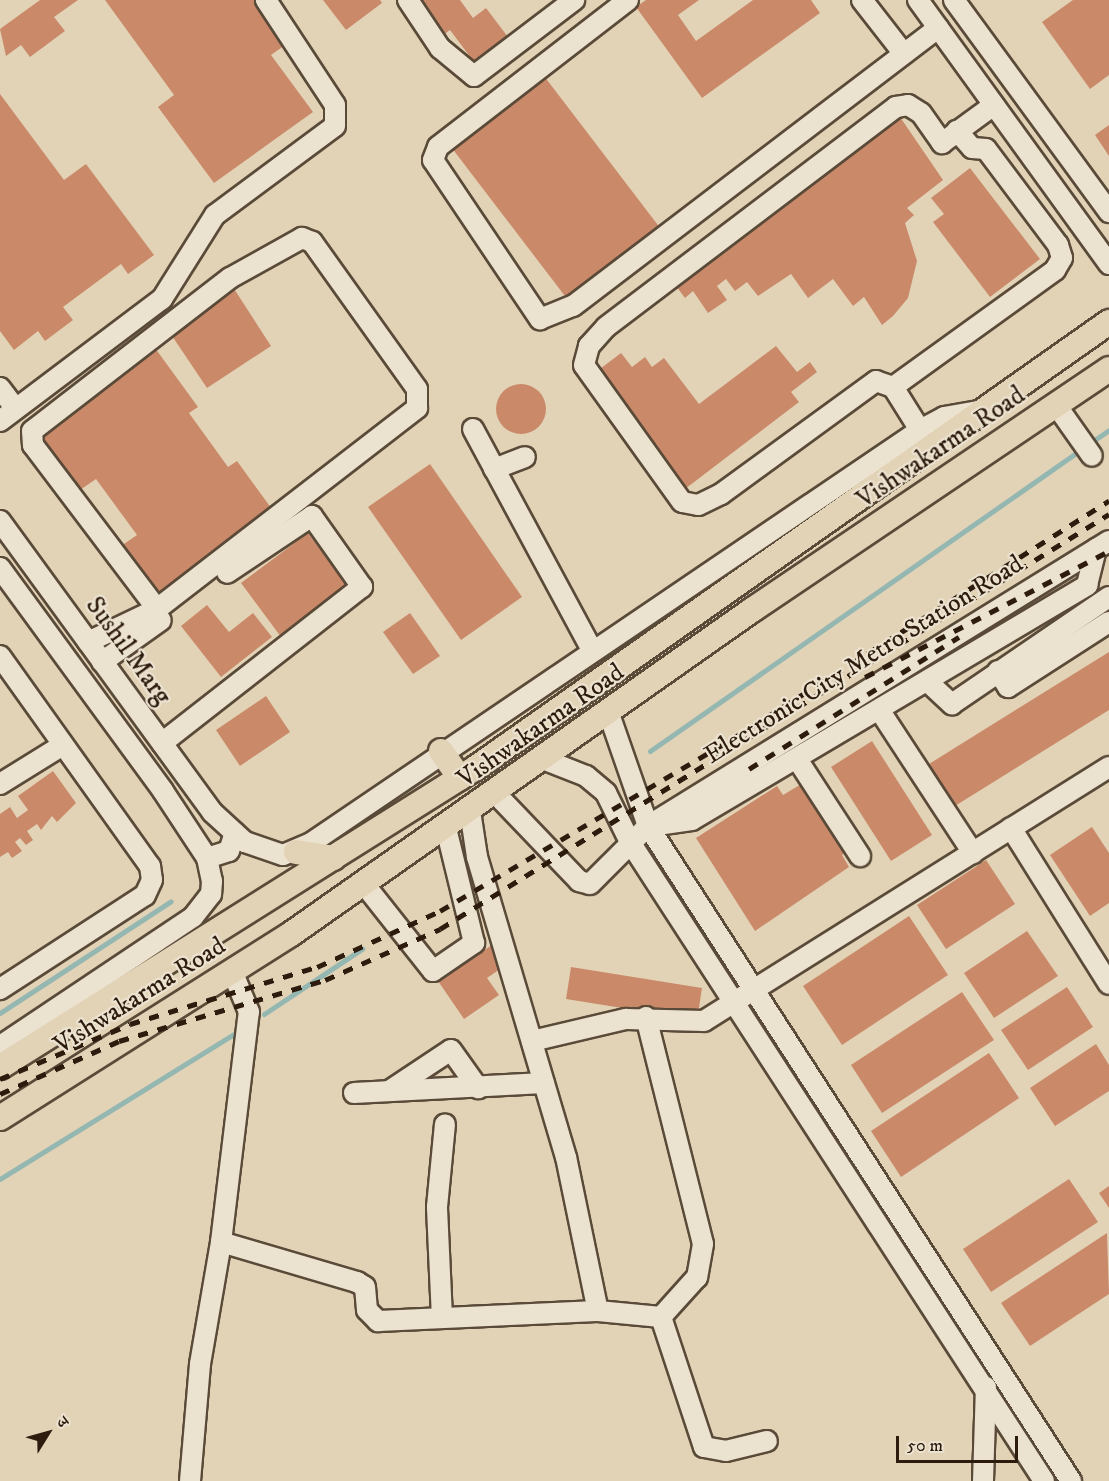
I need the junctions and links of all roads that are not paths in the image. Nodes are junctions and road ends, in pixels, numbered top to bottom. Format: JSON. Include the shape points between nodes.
{"nodes":[{"id":1,"x":266,"y":0,"type":"edge"},
{"id":2,"x":408,"y":0,"type":"edge"},
{"id":3,"x":574,"y":0,"type":"edge"},
{"id":4,"x":628,"y":0,"type":"edge"},
{"id":5,"x":862,"y":0,"type":"edge"},
{"id":6,"x":918,"y":0,"type":"edge"},
{"id":7,"x":954,"y":0,"type":"edge"},
{"id":8,"x":938,"y":28,"type":"junction"},
{"id":9,"x":904,"y":54,"type":"junction"},
{"id":10,"x":994,"y":105,"type":"junction"},
{"id":11,"x":957,"y":131,"type":"junction"},
{"id":12,"x":1109,"y":212,"type":"edge"},
{"id":13,"x":1109,"y":264,"type":"edge"},
{"id":14,"x":1109,"y":322,"type":"edge"},
{"id":15,"x":1109,"y":369,"type":"edge"},
{"id":16,"x":893,"y":387,"type":"junction"},
{"id":17,"x":0,"y":388,"type":"edge"},
{"id":18,"x":1056,"y":405,"type":"junction"},
{"id":19,"x":982,"y":410,"type":"junction"},
{"id":20,"x":8,"y":415,"type":"edge"},
{"id":21,"x":473,"y":429,"type":"dead end"},
{"id":22,"x":920,"y":430,"type":"junction"},
{"id":23,"x":1092,"y":456,"type":"dead end"},
{"id":24,"x":525,"y":457,"type":"dead end"},
{"id":25,"x":494,"y":469,"type":"junction"},
{"id":26,"x":0,"y":521,"type":"edge"},
{"id":27,"x":1102,"y":545,"type":"edge"},
{"id":28,"x":789,"y":549,"type":"junction"},
{"id":29,"x":0,"y":568,"type":"edge"},
{"id":30,"x":806,"y":573,"type":"junction"},
{"id":31,"x":736,"y":585,"type":"junction"},
{"id":32,"x":1109,"y":597,"type":"edge"},
{"id":33,"x":157,"y":609,"type":"junction"},
{"id":34,"x":752,"y":609,"type":"junction"},
{"id":35,"x":1109,"y":622,"type":"edge"},
{"id":36,"x":88,"y":642,"type":"junction"},
{"id":37,"x":591,"y":648,"type":"junction"},
{"id":38,"x":0,"y":656,"type":"edge"},
{"id":39,"x":102,"y":662,"type":"junction"},
{"id":40,"x":998,"y":671,"type":"junction"},
{"id":41,"x":928,"y":682,"type":"junction"},
{"id":42,"x":879,"y":711,"type":"junction"},
{"id":43,"x":609,"y":714,"type":"junction"},
{"id":44,"x":162,"y":743,"type":"junction"},
{"id":45,"x":63,"y":745,"type":"junction"},
{"id":46,"x":441,"y":751,"type":"junction"},
{"id":47,"x":797,"y":759,"type":"junction"},
{"id":48,"x":545,"y":760,"type":"junction"},
{"id":49,"x":1109,"y":767,"type":"edge"},
{"id":50,"x":460,"y":778,"type":"junction"},
{"id":51,"x":0,"y":784,"type":"edge"},
{"id":52,"x":495,"y":794,"type":"junction"},
{"id":53,"x":470,"y":811,"type":"junction"},
{"id":54,"x":648,"y":826,"type":"junction"},
{"id":55,"x":446,"y":828,"type":"junction"},
{"id":56,"x":1011,"y":828,"type":"junction"},
{"id":57,"x":235,"y":833,"type":"junction"},
{"id":58,"x":630,"y":842,"type":"junction"},
{"id":59,"x":296,"y":852,"type":"junction"},
{"id":60,"x":973,"y":853,"type":"junction"},
{"id":61,"x":860,"y":856,"type":"dead end"},
{"id":62,"x":207,"y":858,"type":"junction"},
{"id":63,"x":334,"y":858,"type":"junction"},
{"id":64,"x":364,"y":884,"type":"junction"},
{"id":65,"x":232,"y":971,"type":"junction"},
{"id":66,"x":1109,"y":984,"type":"edge"},
{"id":67,"x":0,"y":989,"type":"edge"},
{"id":68,"x":754,"y":990,"type":"junction"},
{"id":69,"x":735,"y":1002,"type":"junction"},
{"id":70,"x":646,"y":1017,"type":"junction"},
{"id":71,"x":36,"y":1034,"type":"junction"},
{"id":72,"x":532,"y":1041,"type":"junction"},
{"id":73,"x":0,"y":1046,"type":"edge"},
{"id":74,"x":0,"y":1067,"type":"edge"},
{"id":75,"x":544,"y":1083,"type":"junction"},
{"id":76,"x":478,"y":1088,"type":"junction"},
{"id":77,"x":389,"y":1091,"type":"junction"},
{"id":78,"x":354,"y":1093,"type":"dead end"},
{"id":79,"x":0,"y":1118,"type":"edge"},
{"id":80,"x":445,"y":1124,"type":"dead end"},
{"id":81,"x":221,"y":1242,"type":"junction"},
{"id":82,"x":598,"y":1311,"type":"junction"},
{"id":83,"x":662,"y":1317,"type":"junction"},
{"id":84,"x":442,"y":1318,"type":"junction"},
{"id":85,"x":1004,"y":1376,"type":"junction"},
{"id":86,"x":985,"y":1388,"type":"junction"},
{"id":87,"x":767,"y":1442,"type":"dead end"},
{"id":88,"x":190,"y":1481,"type":"edge"},
{"id":89,"x":983,"y":1481,"type":"edge"},
{"id":90,"x":1044,"y":1481,"type":"edge"},
{"id":91,"x":1071,"y":1481,"type":"edge"}],
"edges":[{"from":1,"to":20,"type":"street","via":[[335,105],[335,126],[216,215],[162,299]]},
{"from":2,"to":3,"type":"street","via":[[440,48],[474,76]]},
{"from":4,"to":9,"type":"street","via":[[438,147],[433,160],[540,319],[573,306]]},
{"from":5,"to":9,"type":"street"},
{"from":6,"to":8,"type":"street"},
{"from":7,"to":12,"type":"street"},
{"from":8,"to":9,"type":"street"},
{"from":8,"to":10,"type":"street"},
{"from":10,"to":11,"type":"street"},
{"from":10,"to":13,"type":"street"},
{"from":11,"to":16,"type":"street","via":[[972,148],[986,149],[1058,244],[1062,258],[1055,270]]},
{"from":11,"to":16,"type":"street","via":[[942,143],[921,113],[908,105],[896,107],[606,327],[589,346],[584,365],[682,502],[698,505],[721,494],[876,381]]},
{"from":14,"to":19,"type":"main road","name":"Vishwakarma Road"},
{"from":15,"to":18,"type":"main road","name":"Vishwakarma Road"},
{"from":16,"to":22,"type":"street"},
{"from":17,"to":20,"type":"street"},
{"from":18,"to":23,"type":"street"},
{"from":18,"to":30,"type":"main road","name":"Vishwakarma Road"},
{"from":19,"to":22,"type":"street","via":[[944,417]]},
{"from":19,"to":28,"type":"main road","name":"Vishwakarma Road"},
{"from":21,"to":25,"type":"street"},
{"from":22,"to":37,"type":"street"},
{"from":24,"to":25,"type":"street"},
{"from":25,"to":37,"type":"street"},
{"from":26,"to":36,"type":"street","name":"Sushil Marg"},
{"from":27,"to":41,"type":"street","via":[[1088,585]]},
{"from":27,"to":54,"type":"street","name":"Electronic City Metro Station Road"},
{"from":28,"to":30,"type":"main road","via":[[782,569],[792,576]]},
{"from":28,"to":31,"type":"main road","name":"Vishwakarma Road"},
{"from":29,"to":62,"type":"street"},
{"from":30,"to":34,"type":"main road","name":"Vishwakarma Road"},
{"from":31,"to":34,"type":"main road","via":[[746,583],[757,590]]},
{"from":31,"to":50,"type":"main road","name":"Vishwakarma Road"},
{"from":32,"to":40,"type":"street"},
{"from":33,"to":33,"type":"street","via":[[417,408],[417,389],[312,242],[291,239],[183,311],[32,431],[33,446]]},
{"from":33,"to":36,"type":"street"},
{"from":34,"to":43,"type":"main road","name":"Vishwakarma Road"},
{"from":35,"to":40,"type":"street","via":[[1008,687]]},
{"from":36,"to":39,"type":"street","name":"Sushil Marg"},
{"from":37,"to":46,"type":"street"},
{"from":38,"to":45,"type":"street"},
{"from":39,"to":44,"type":"street","name":"Sushil Marg"},
{"from":39,"to":44,"type":"street","via":[[305,517],[318,520],[361,578],[359,595]]},
{"from":40,"to":41,"type":"street","via":[[952,704]]},
{"from":41,"to":42,"type":"street"},
{"from":42,"to":47,"type":"street"},
{"from":42,"to":60,"type":"street"},
{"from":43,"to":48,"type":"main road","name":"Vishwakarma Road"},
{"from":43,"to":54,"type":"street"},
{"from":44,"to":57,"type":"street","name":"Sushil Marg","via":[[213,812]]},
{"from":45,"to":51,"type":"street"},
{"from":45,"to":67,"type":"street","via":[[150,867],[152,880],[145,895]]},
{"from":46,"to":50,"type":"main road"},
{"from":46,"to":59,"type":"street"},
{"from":47,"to":54,"type":"street","via":[[692,820]]},
{"from":47,"to":61,"type":"street"},
{"from":48,"to":52,"type":"main road","name":"Vishwakarma Road"},
{"from":48,"to":58,"type":"street","via":[[598,784]]},
{"from":49,"to":56,"type":"street"},
{"from":50,"to":63,"type":"main road","name":"Vishwakarma Road"},
{"from":52,"to":53,"type":"main road","name":"Vishwakarma Road"},
{"from":52,"to":58,"type":"street","name":"Electronic City Metro Station Road","via":[[579,881],[590,884]]},
{"from":53,"to":55,"type":"main road","name":"Vishwakarma Road"},
{"from":53,"to":72,"type":"street","via":[[477,857]]},
{"from":54,"to":58,"type":"street","name":"Electronic City Metro Station Road"},
{"from":54,"to":68,"type":"street"},
{"from":55,"to":64,"type":"main road","name":"Vishwakarma Road"},
{"from":55,"to":64,"type":"street","via":[[474,943],[433,971]]},
{"from":56,"to":60,"type":"street"},
{"from":56,"to":66,"type":"street"},
{"from":57,"to":59,"type":"street","name":"Sushil Marg","via":[[271,854]]},
{"from":57,"to":62,"type":"street","via":[[229,851]]},
{"from":58,"to":69,"type":"street"},
{"from":59,"to":63,"type":"main road"},
{"from":60,"to":68,"type":"street"},
{"from":62,"to":71,"type":"street","via":[[211,894],[203,908]]},
{"from":63,"to":71,"type":"main road","name":"Vishwakarma Road"},
{"from":64,"to":65,"type":"main road","name":"Vishwakarma Road"},
{"from":65,"to":79,"type":"main road","name":"Vishwakarma Road"},
{"from":65,"to":81,"type":"street","via":[[249,1012]]},
{"from":68,"to":69,"type":"street"},
{"from":68,"to":85,"type":"street"},
{"from":69,"to":70,"type":"street","via":[[704,1021]]},
{"from":69,"to":86,"type":"street"},
{"from":70,"to":72,"type":"street"},
{"from":70,"to":83,"type":"street","via":[[703,1244],[697,1277]]},
{"from":71,"to":73,"type":"street"},
{"from":71,"to":74,"type":"main road","name":"Vishwakarma Road"},
{"from":72,"to":75,"type":"street"},
{"from":75,"to":76,"type":"street"},
{"from":75,"to":82,"type":"street","via":[[566,1157]]},
{"from":76,"to":77,"type":"street"},
{"from":76,"to":77,"type":"street","via":[[450,1050]]},
{"from":77,"to":78,"type":"street"},
{"from":80,"to":84,"type":"street","via":[[437,1207]]},
{"from":81,"to":84,"type":"street","via":[[357,1282],[365,1287],[367,1310],[378,1321]]},
{"from":81,"to":88,"type":"street","via":[[200,1364]]},
{"from":82,"to":83,"type":"street"},
{"from":82,"to":84,"type":"street"},
{"from":83,"to":87,"type":"street","via":[[704,1447],[726,1451]]},
{"from":85,"to":86,"type":"street"},
{"from":85,"to":91,"type":"street"},
{"from":86,"to":89,"type":"street"},
{"from":86,"to":90,"type":"street"}]}
